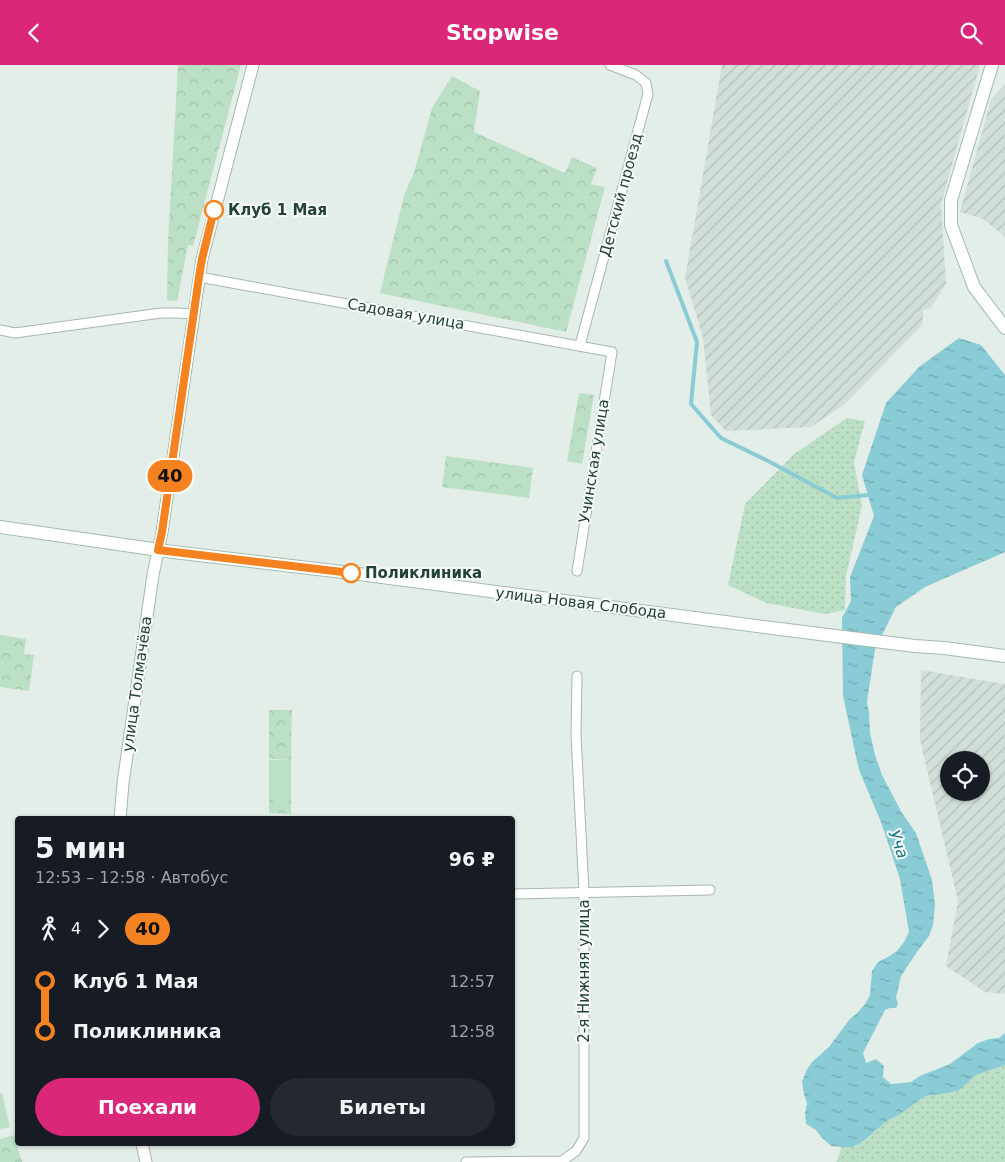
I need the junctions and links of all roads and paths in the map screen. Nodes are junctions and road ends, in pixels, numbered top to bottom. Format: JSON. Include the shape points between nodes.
{"nodes":[{"id":1,"x":253,"y":65,"type":"edge"},
{"id":2,"x":610,"y":65,"type":"edge"},
{"id":3,"x":992,"y":65,"type":"edge"},
{"id":4,"x":199,"y":277,"type":"junction"},
{"id":5,"x":194,"y":314,"type":"junction"},
{"id":6,"x":1005,"y":328,"type":"edge"},
{"id":7,"x":0,"y":330,"type":"edge"},
{"id":8,"x":580,"y":345,"type":"junction"},
{"id":9,"x":612,"y":352,"type":"joint"},
{"id":10,"x":0,"y":527,"type":"edge"},
{"id":11,"x":158,"y":550,"type":"junction"},
{"id":12,"x":577,"y":571,"type":"dead end"},
{"id":13,"x":1005,"y":656,"type":"edge"},
{"id":14,"x":577,"y":676,"type":"dead end"},
{"id":15,"x":120,"y":816,"type":"edge"},
{"id":16,"x":710,"y":890,"type":"dead end"},
{"id":17,"x":584,"y":892,"type":"junction"},
{"id":18,"x":515,"y":894,"type":"edge"},
{"id":19,"x":142,"y":1146,"type":"edge"},
{"id":20,"x":146,"y":1162,"type":"edge"},
{"id":21,"x":466,"y":1162,"type":"edge"}],
"edges":[{"from":1,"to":4,"type":"street","name":"улица Толмачёва"},
{"from":2,"to":8,"type":"street","name":"Детский проезд","via":[[636,75],[646,83],[648,94]]},
{"from":3,"to":6,"type":"main road","via":[[951,200],[951,225],[974,287]]},
{"from":4,"to":5,"type":"street","name":"улица Толмачёва"},
{"from":4,"to":8,"type":"street","name":"Садовая улица"},
{"from":5,"to":7,"type":"street","via":[[161,313],[15,333]]},
{"from":5,"to":11,"type":"street","name":"улица Толмачёва"},
{"from":8,"to":9,"type":"street","name":"Садовая улица"},
{"from":9,"to":12,"type":"street","name":"Учинская улица"},
{"from":10,"to":11,"type":"main road","name":"улица Новая Слобода"},
{"from":11,"to":13,"type":"main road","name":"улица Новая Слобода"},
{"from":11,"to":15,"type":"street","name":"улица Толмачёва"},
{"from":14,"to":17,"type":"street","name":"2-я Нижняя улица","via":[[576,735]]},
{"from":16,"to":17,"type":"street"},
{"from":17,"to":18,"type":"street"},
{"from":17,"to":21,"type":"street","name":"2-я Нижняя улица","via":[[584,1138],[576,1151],[562,1161]]},
{"from":19,"to":20,"type":"street"}]}
